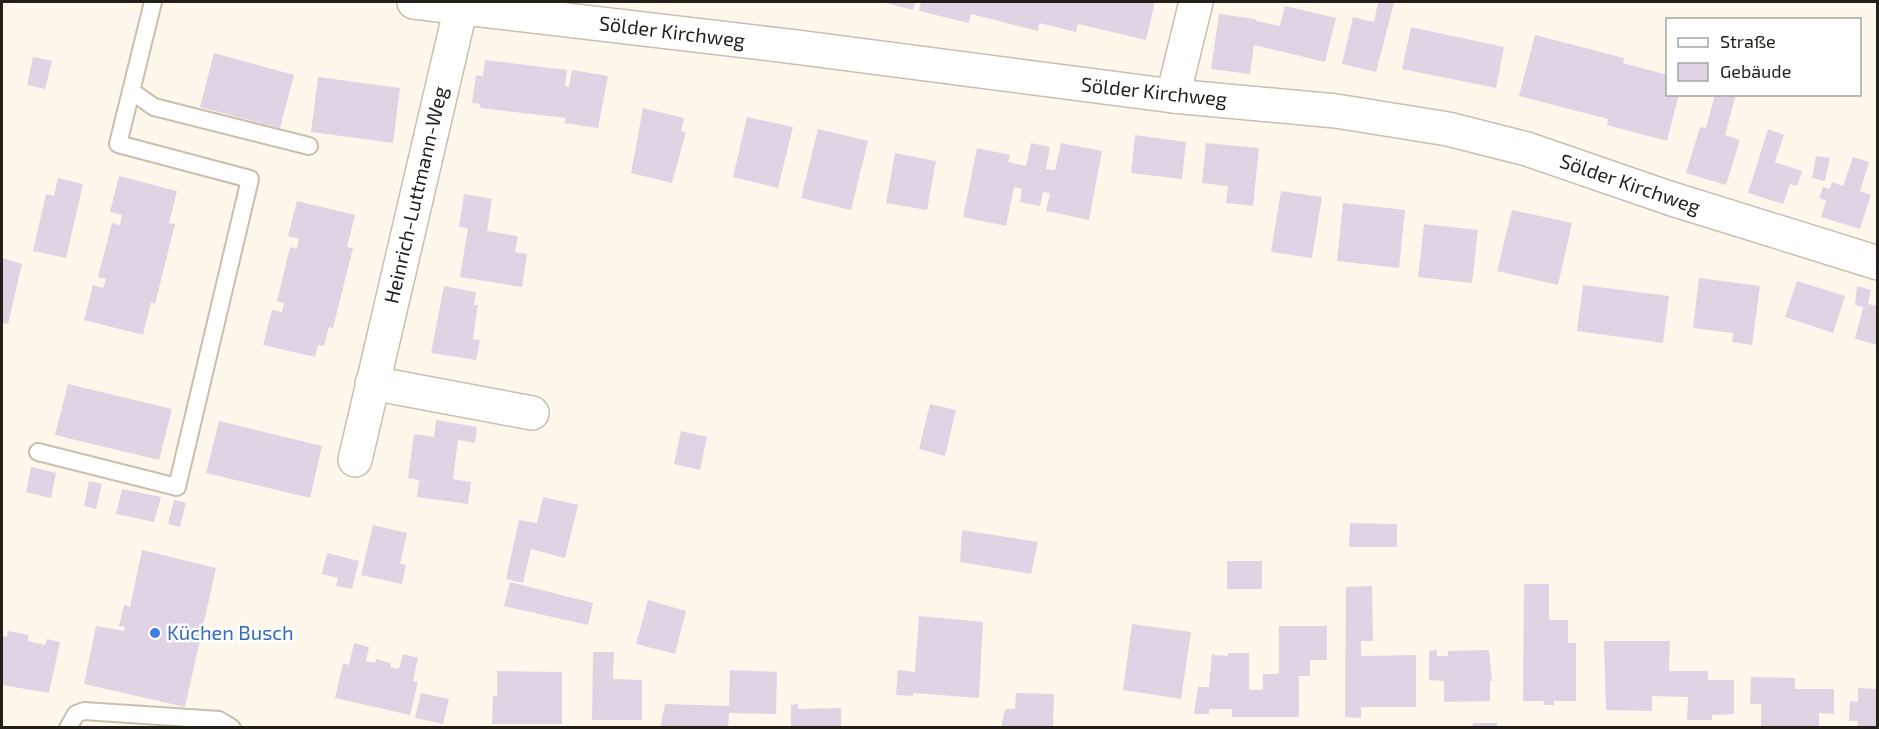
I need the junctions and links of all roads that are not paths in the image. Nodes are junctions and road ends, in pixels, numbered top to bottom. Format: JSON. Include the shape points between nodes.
{"nodes":[{"id":1,"x":153,"y":2,"type":"edge"},
{"id":2,"x":414,"y":2,"type":"edge"},
{"id":3,"x":1196,"y":2,"type":"edge"},
{"id":4,"x":461,"y":8,"type":"junction"},
{"id":5,"x":131,"y":91,"type":"junction"},
{"id":6,"x":1173,"y":96,"type":"junction"},
{"id":7,"x":309,"y":146,"type":"dead end"},
{"id":8,"x":1878,"y":263,"type":"edge"},
{"id":9,"x":372,"y":383,"type":"junction"},
{"id":10,"x":532,"y":413,"type":"dead end"},
{"id":11,"x":38,"y":452,"type":"dead end"},
{"id":12,"x":356,"y":460,"type":"dead end"},
{"id":13,"x":68,"y":728,"type":"edge"},
{"id":14,"x":232,"y":728,"type":"edge"}],
"edges":[{"from":1,"to":5,"type":"lane"},
{"from":2,"to":4,"type":"street","name":"Sölder Kirchweg"},
{"from":3,"to":6,"type":"street"},
{"from":4,"to":6,"type":"street","name":"Sölder Kirchweg"},
{"from":4,"to":9,"type":"street","name":"Heinrich-Luttmann-Weg"},
{"from":5,"to":7,"type":"lane","via":[[154,107]]},
{"from":5,"to":11,"type":"lane","via":[[118,144],[250,179],[177,487]]},
{"from":6,"to":8,"type":"street","name":"Sölder Kirchweg","via":[[1336,111],[1448,129],[1527,149]]},
{"from":9,"to":10,"type":"street"},
{"from":9,"to":12,"type":"street","name":"Heinrich-Luttmann-Weg"},
{"from":13,"to":14,"type":"lane","via":[[76,714],[84,711],[219,720]]}]}
